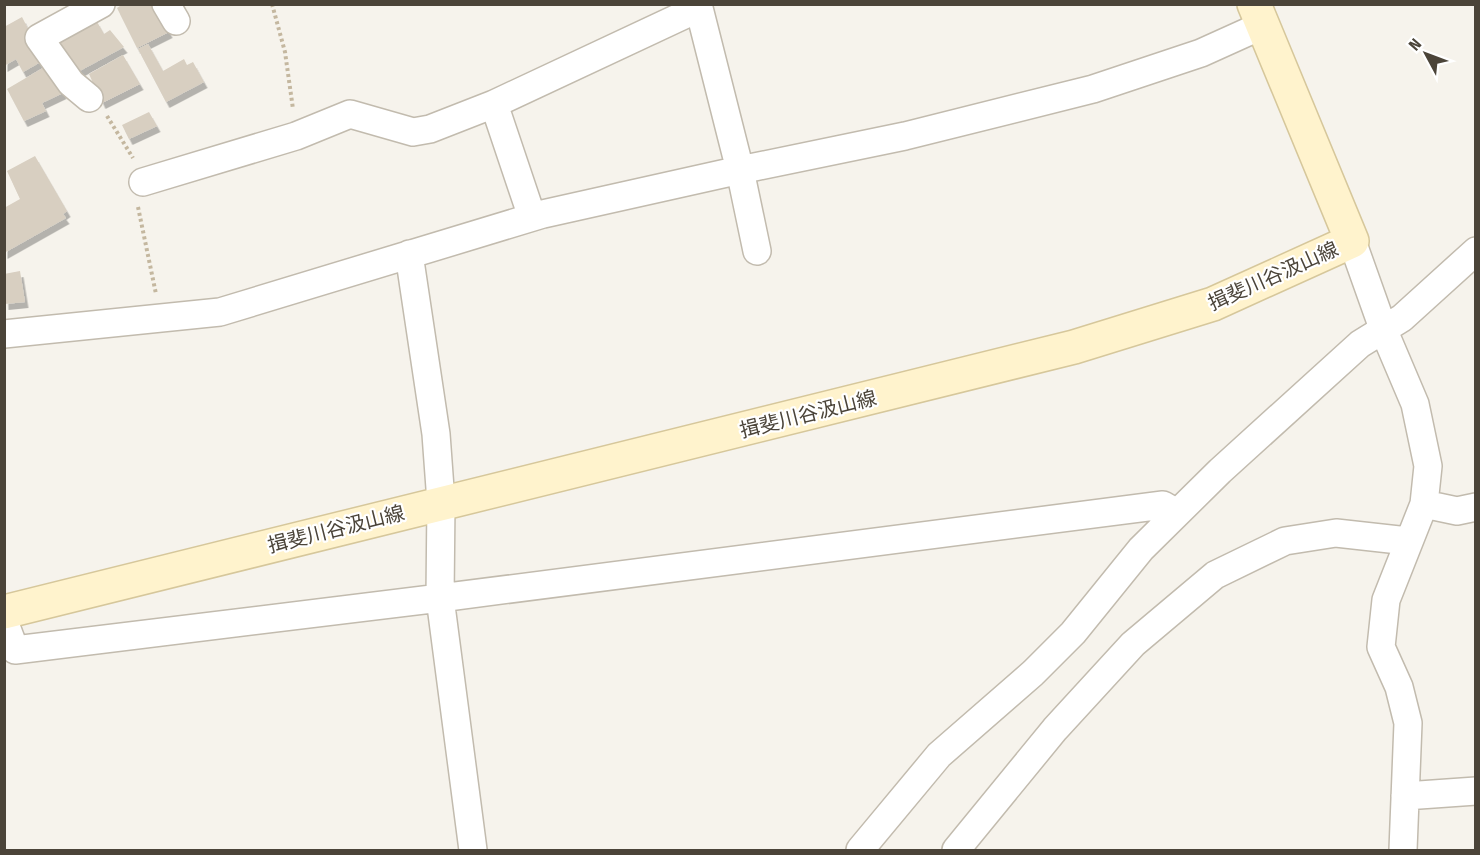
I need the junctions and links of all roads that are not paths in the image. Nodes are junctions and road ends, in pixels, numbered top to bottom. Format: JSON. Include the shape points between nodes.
{"nodes":[{"id":1,"x":101,"y":4,"type":"edge"},
{"id":2,"x":698,"y":6,"type":"edge"},
{"id":3,"x":1259,"y":15,"type":"edge"},
{"id":4,"x":89,"y":98,"type":"dead end"},
{"id":5,"x":494,"y":104,"type":"junction"},
{"id":6,"x":740,"y":170,"type":"junction"},
{"id":7,"x":143,"y":182,"type":"road end"},
{"id":8,"x":532,"y":217,"type":"junction"},
{"id":9,"x":1352,"y":241,"type":"junction"},
{"id":10,"x":757,"y":251,"type":"dead end"},
{"id":11,"x":1476,"y":251,"type":"edge"},
{"id":12,"x":410,"y":254,"type":"junction"},
{"id":13,"x":1384,"y":331,"type":"junction"},
{"id":14,"x":4,"y":334,"type":"edge"},
{"id":15,"x":441,"y":502,"type":"junction"},
{"id":16,"x":1424,"y":504,"type":"junction"},
{"id":17,"x":1476,"y":507,"type":"edge"},
{"id":18,"x":1178,"y":513,"type":"junction"},
{"id":19,"x":1408,"y":541,"type":"junction"},
{"id":20,"x":440,"y":598,"type":"junction"},
{"id":21,"x":4,"y":612,"type":"edge"},
{"id":22,"x":4,"y":621,"type":"edge"},
{"id":23,"x":1476,"y":791,"type":"edge"},
{"id":24,"x":1405,"y":796,"type":"junction"},
{"id":25,"x":473,"y":850,"type":"edge"},
{"id":26,"x":860,"y":850,"type":"edge"},
{"id":27,"x":956,"y":850,"type":"edge"},
{"id":28,"x":1403,"y":850,"type":"edge"}],
"edges":[{"from":1,"to":4,"type":"street","via":[[39,38],[71,83]]},
{"from":2,"to":5,"type":"street"},
{"from":2,"to":6,"type":"street"},
{"from":3,"to":6,"type":"street","via":[[1201,53],[1093,89],[905,136]]},
{"from":3,"to":9,"type":"main road","name":"揖斐川谷汲山線"},
{"from":5,"to":7,"type":"street","via":[[413,132],[351,114],[296,136]]},
{"from":5,"to":8,"type":"street"},
{"from":6,"to":8,"type":"street"},
{"from":6,"to":10,"type":"street"},
{"from":8,"to":12,"type":"street"},
{"from":9,"to":13,"type":"street"},
{"from":9,"to":15,"type":"main road","name":"揖斐川谷汲山線","via":[[1213,304],[1074,347]]},
{"from":11,"to":13,"type":"street"},
{"from":12,"to":14,"type":"street","via":[[220,312]]},
{"from":12,"to":15,"type":"street","via":[[436,434]]},
{"from":13,"to":16,"type":"street","via":[[1415,404],[1428,466]]},
{"from":13,"to":18,"type":"street","via":[[1360,345]]},
{"from":15,"to":20,"type":"street"},
{"from":15,"to":21,"type":"main road","name":"揖斐川谷汲山線"},
{"from":16,"to":17,"type":"street","via":[[1458,511]]},
{"from":16,"to":19,"type":"street"},
{"from":18,"to":20,"type":"street","via":[[1163,505]]},
{"from":18,"to":26,"type":"street","via":[[1141,549],[1073,633],[939,755]]},
{"from":19,"to":24,"type":"street","via":[[1386,600],[1381,647],[1399,687],[1408,723]]},
{"from":19,"to":27,"type":"street","via":[[1336,533],[1285,541],[1215,575],[1134,644],[1055,729]]},
{"from":20,"to":22,"type":"street","via":[[15,650]]},
{"from":20,"to":25,"type":"street"},
{"from":23,"to":24,"type":"street"},
{"from":24,"to":28,"type":"street"}]}
